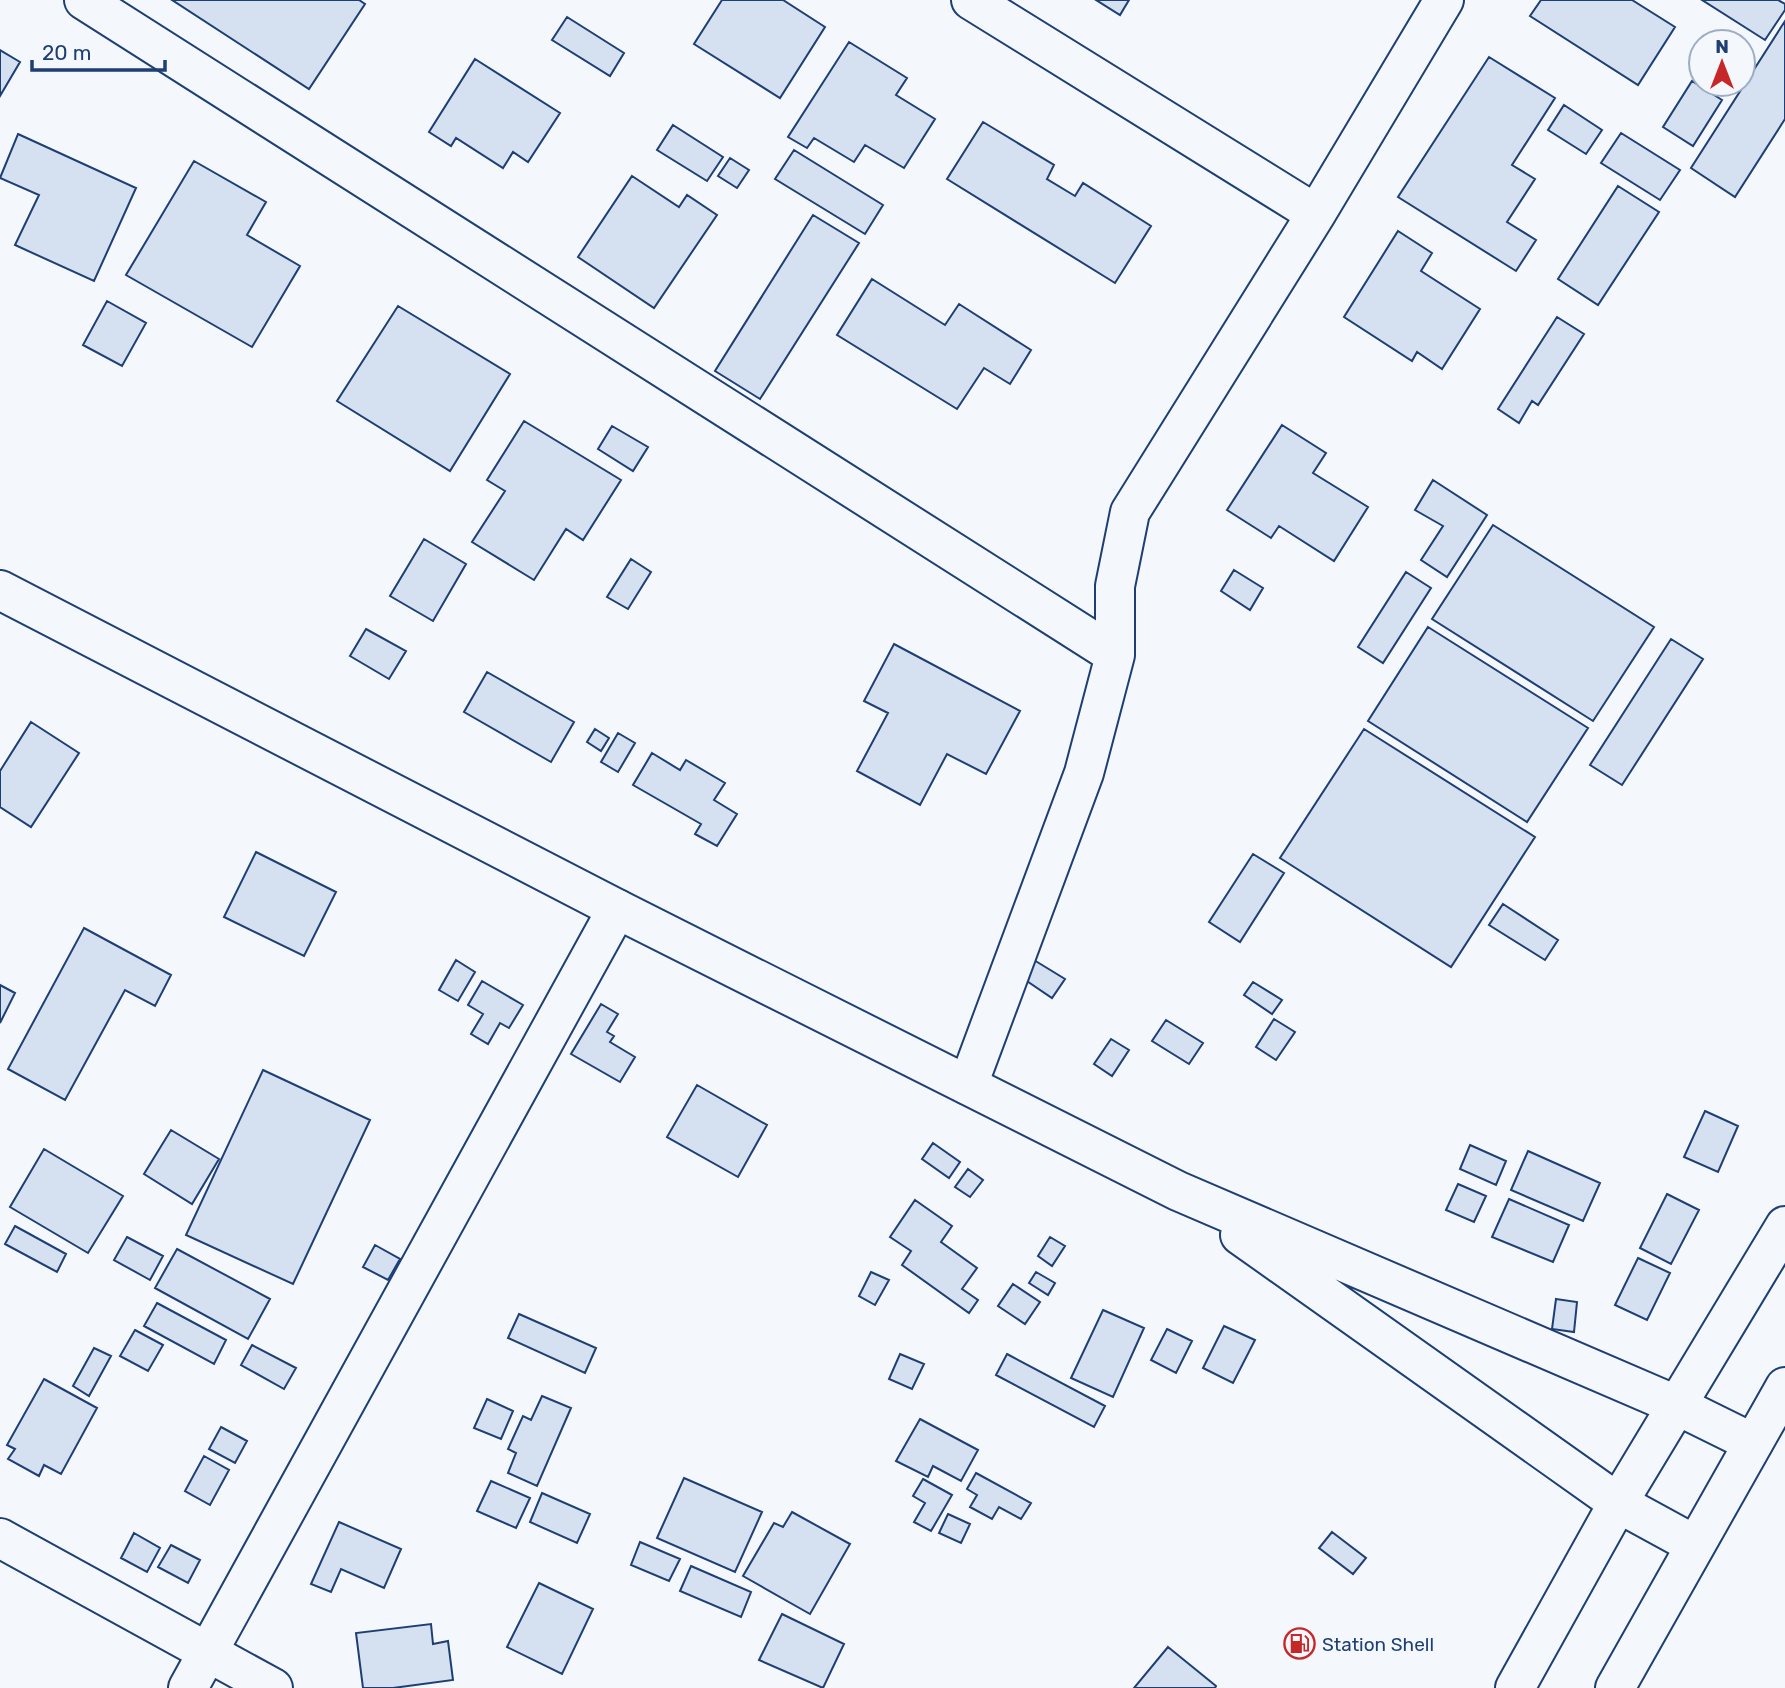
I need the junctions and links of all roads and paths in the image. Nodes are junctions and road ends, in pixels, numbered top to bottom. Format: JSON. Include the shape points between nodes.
{"nodes":[{"id":1,"x":85,"y":0,"type":"edge"},
{"id":2,"x":971,"y":0,"type":"edge"},
{"id":3,"x":1444,"y":0,"type":"edge"},
{"id":4,"x":1316,"y":214,"type":"junction"},
{"id":5,"x":0,"y":590,"type":"edge"},
{"id":6,"x":1115,"y":655,"type":"junction"},
{"id":7,"x":617,"y":909,"type":"junction"},
{"id":8,"x":968,"y":1085,"type":"junction"},
{"id":9,"x":1178,"y":1191,"type":"junction"},
{"id":10,"x":1785,"y":1226,"type":"edge"},
{"id":11,"x":1783,"y":1397,"type":"edge"},
{"id":12,"x":1676,"y":1405,"type":"junction"},
{"id":13,"x":1753,"y":1443,"type":"junction"},
{"id":14,"x":1618,"y":1503,"type":"junction"},
{"id":15,"x":0,"y":1538,"type":"edge"},
{"id":16,"x":1695,"y":1545,"type":"junction"},
{"id":17,"x":208,"y":1652,"type":"junction"},
{"id":18,"x":188,"y":1688,"type":"edge"},
{"id":19,"x":273,"y":1688,"type":"edge"},
{"id":20,"x":1515,"y":1688,"type":"edge"},
{"id":21,"x":1615,"y":1688,"type":"edge"}],
"edges":[{"from":1,"to":6,"type":"main road"},
{"from":2,"to":4,"type":"main road"},
{"from":3,"to":4,"type":"main road"},
{"from":4,"to":6,"type":"main road","via":[[1130,513],[1115,586]]},
{"from":5,"to":7,"type":"main road"},
{"from":6,"to":8,"type":"main road","via":[[1084,773]]},
{"from":7,"to":8,"type":"main road"},
{"from":7,"to":17,"type":"main road"},
{"from":8,"to":9,"type":"main road"},
{"from":9,"to":12,"type":"main road"},
{"from":9,"to":14,"type":"main road"},
{"from":10,"to":12,"type":"main road"},
{"from":11,"to":13,"type":"main road"},
{"from":12,"to":13,"type":"main road"},
{"from":12,"to":14,"type":"main road"},
{"from":13,"to":16,"type":"main road"},
{"from":14,"to":16,"type":"main road"},
{"from":14,"to":20,"type":"main road"},
{"from":15,"to":17,"type":"main road"},
{"from":16,"to":21,"type":"main road"},
{"from":17,"to":18,"type":"main road"},
{"from":17,"to":19,"type":"main road"}]}
